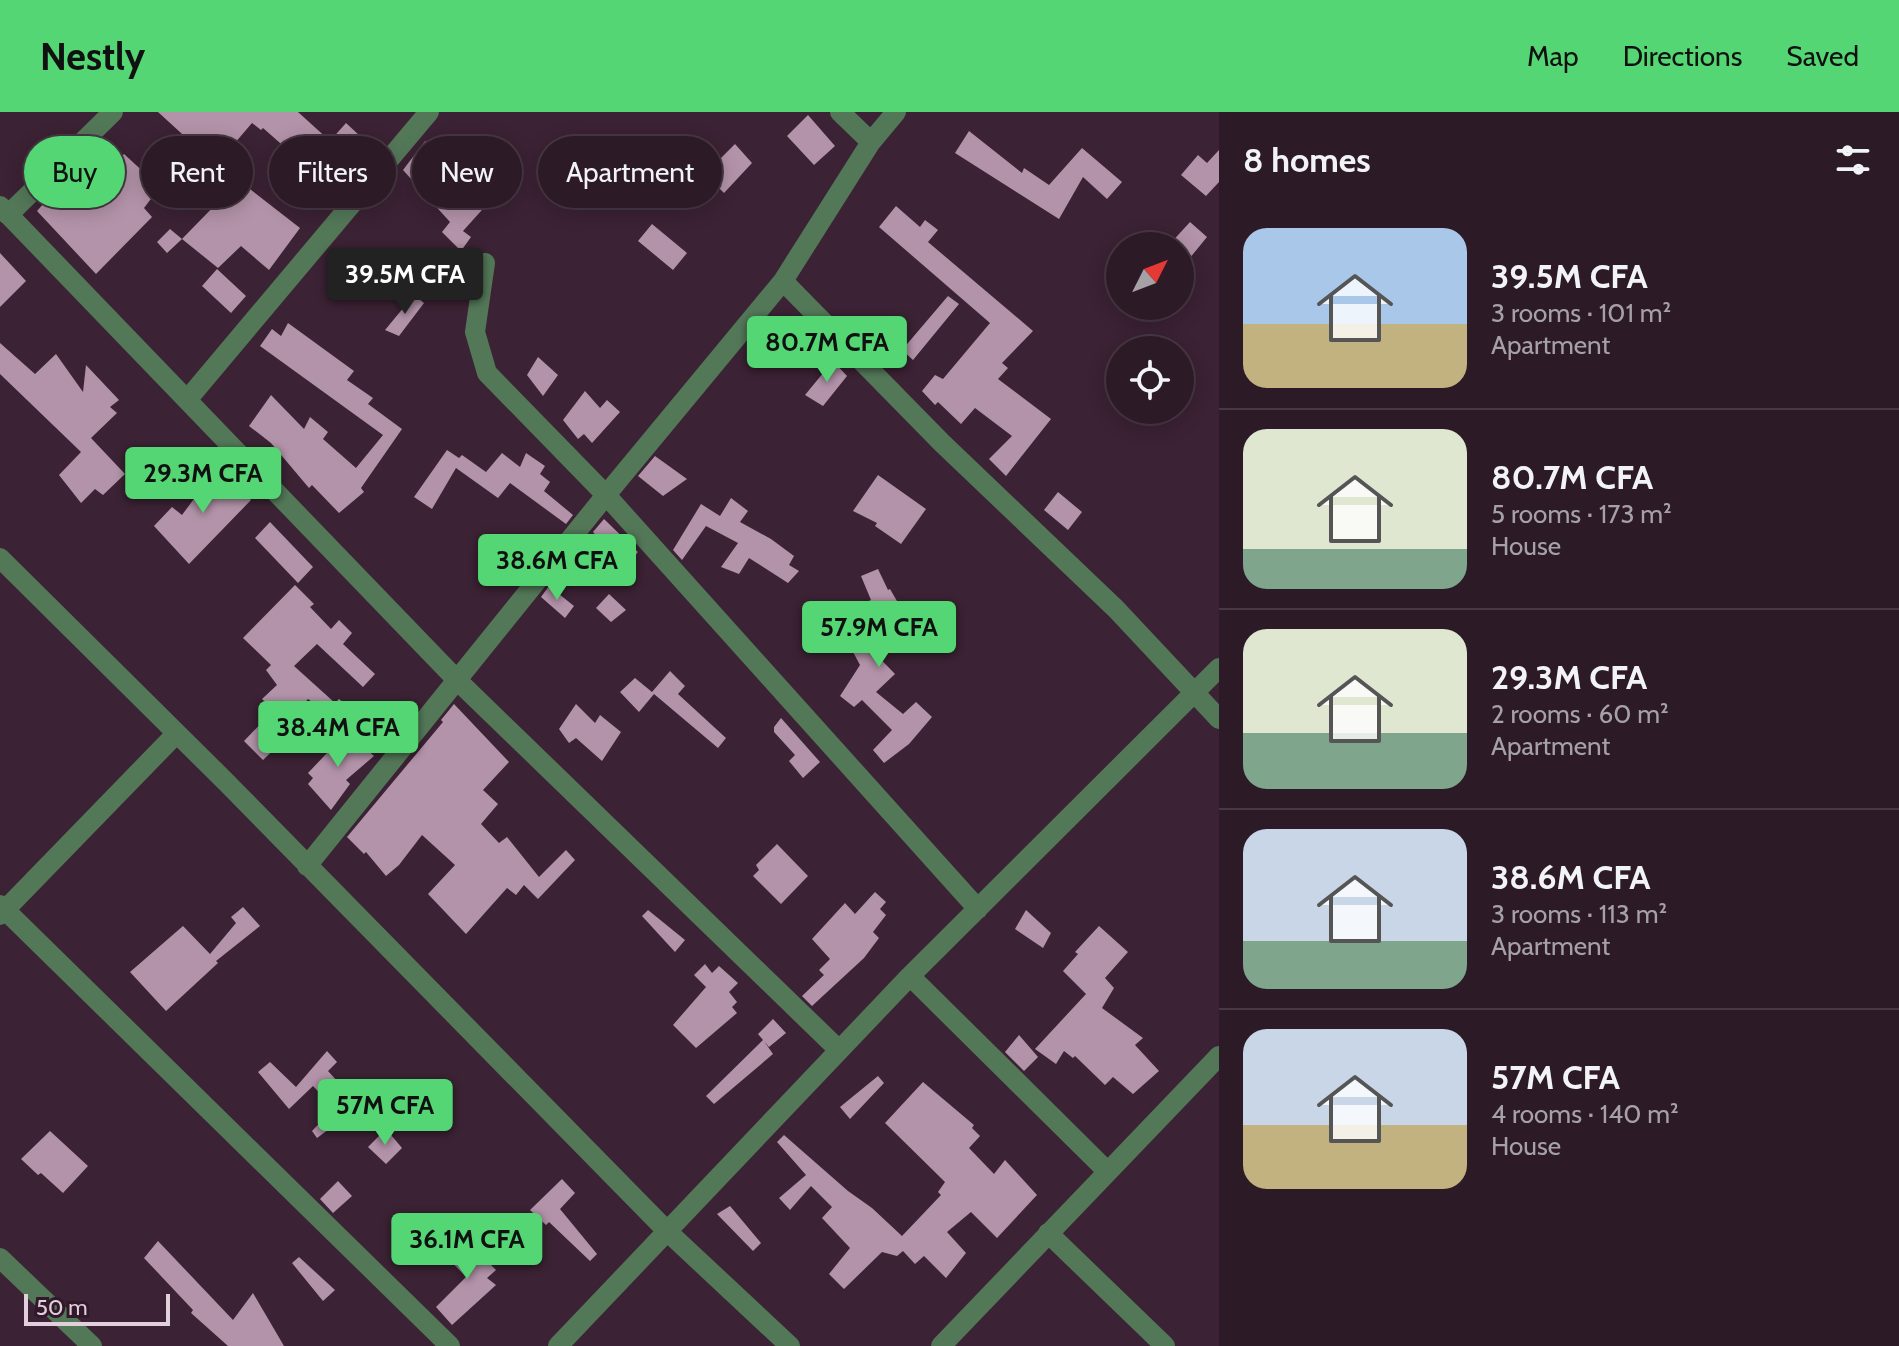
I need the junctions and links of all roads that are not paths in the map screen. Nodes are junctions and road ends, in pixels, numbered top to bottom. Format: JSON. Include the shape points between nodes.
{"nodes":[{"id":1,"x":113,"y":112,"type":"edge"},
{"id":2,"x":429,"y":112,"type":"edge"},
{"id":3,"x":840,"y":112,"type":"edge"},
{"id":4,"x":896,"y":112,"type":"edge"},
{"id":5,"x":871,"y":142,"type":"junction"},
{"id":6,"x":4,"y":210,"type":"edge"},
{"id":7,"x":485,"y":263,"type":"dead end"},
{"id":8,"x":783,"y":281,"type":"junction"},
{"id":9,"x":187,"y":400,"type":"junction"},
{"id":10,"x":606,"y":495,"type":"junction"},
{"id":11,"x":0,"y":558,"type":"edge"},
{"id":12,"x":1219,"y":668,"type":"edge"},
{"id":13,"x":456,"y":679,"type":"junction"},
{"id":14,"x":1195,"y":693,"type":"junction"},
{"id":15,"x":1219,"y":719,"type":"edge"},
{"id":16,"x":176,"y":734,"type":"junction"},
{"id":17,"x":307,"y":866,"type":"junction"},
{"id":18,"x":978,"y":909,"type":"junction"},
{"id":19,"x":2,"y":910,"type":"edge"},
{"id":20,"x":910,"y":976,"type":"junction"},
{"id":21,"x":839,"y":1050,"type":"junction"},
{"id":22,"x":1215,"y":1067,"type":"edge"},
{"id":23,"x":1107,"y":1171,"type":"junction"},
{"id":24,"x":668,"y":1232,"type":"junction"},
{"id":25,"x":1048,"y":1233,"type":"junction"},
{"id":26,"x":0,"y":1258,"type":"edge"},
{"id":27,"x":92,"y":1346,"type":"edge"},
{"id":28,"x":450,"y":1346,"type":"edge"},
{"id":29,"x":558,"y":1346,"type":"edge"},
{"id":30,"x":790,"y":1346,"type":"edge"},
{"id":31,"x":941,"y":1346,"type":"edge"},
{"id":32,"x":1165,"y":1346,"type":"edge"}],
"edges":[{"from":1,"to":6,"type":"street"},
{"from":2,"to":9,"type":"street"},
{"from":3,"to":5,"type":"street"},
{"from":4,"to":5,"type":"street"},
{"from":5,"to":8,"type":"street"},
{"from":6,"to":9,"type":"street"},
{"from":7,"to":10,"type":"street","via":[[475,332],[487,373]]},
{"from":8,"to":10,"type":"street"},
{"from":8,"to":14,"type":"street"},
{"from":9,"to":13,"type":"street"},
{"from":10,"to":13,"type":"street"},
{"from":10,"to":18,"type":"street"},
{"from":11,"to":16,"type":"street"},
{"from":12,"to":14,"type":"street"},
{"from":13,"to":17,"type":"street"},
{"from":13,"to":21,"type":"street"},
{"from":14,"to":15,"type":"street"},
{"from":14,"to":18,"type":"street"},
{"from":16,"to":17,"type":"street"},
{"from":16,"to":19,"type":"street"},
{"from":17,"to":24,"type":"street"},
{"from":18,"to":20,"type":"street"},
{"from":19,"to":28,"type":"street"},
{"from":20,"to":21,"type":"street"},
{"from":20,"to":23,"type":"street"},
{"from":21,"to":24,"type":"street"},
{"from":22,"to":23,"type":"street"},
{"from":23,"to":25,"type":"street"},
{"from":24,"to":29,"type":"street"},
{"from":24,"to":30,"type":"street"},
{"from":25,"to":31,"type":"street"},
{"from":25,"to":32,"type":"street"},
{"from":26,"to":27,"type":"street"}]}
